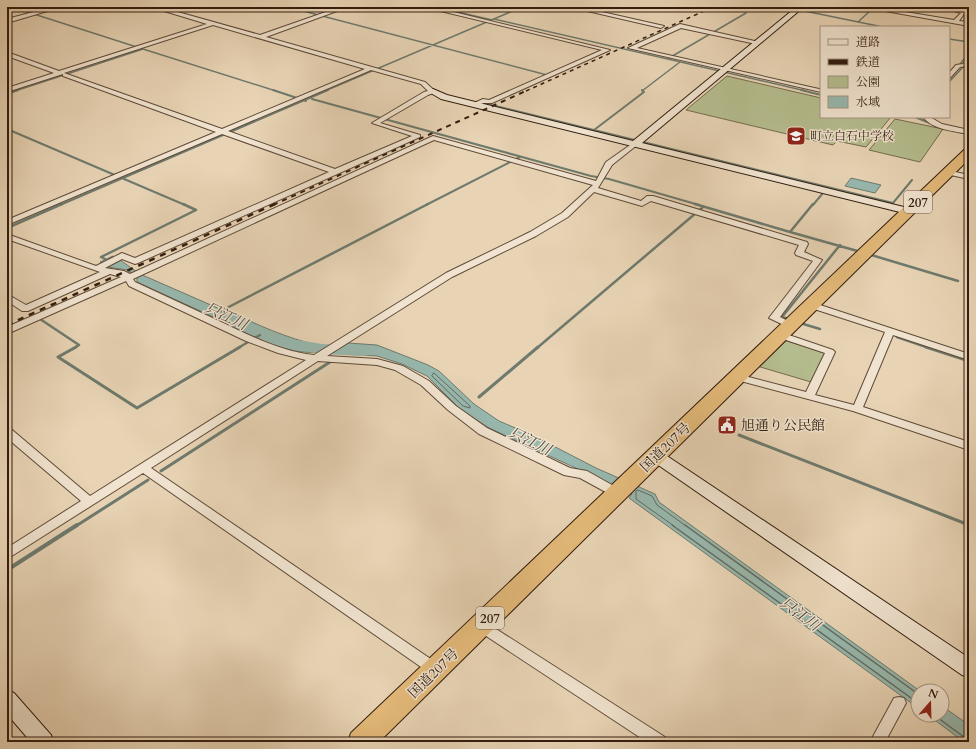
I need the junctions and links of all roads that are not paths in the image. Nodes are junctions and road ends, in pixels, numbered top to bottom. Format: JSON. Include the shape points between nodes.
{"nodes":[{"id":1,"x":58,"y":7,"type":"edge"},
{"id":2,"x":154,"y":7,"type":"edge"},
{"id":3,"x":345,"y":7,"type":"edge"},
{"id":4,"x":427,"y":7,"type":"edge"},
{"id":5,"x":573,"y":7,"type":"edge"},
{"id":6,"x":685,"y":7,"type":"edge"},
{"id":7,"x":867,"y":7,"type":"edge"},
{"id":8,"x":952,"y":8,"type":"edge"},
{"id":9,"x":697,"y":9,"type":"dead end"},
{"id":10,"x":797,"y":9,"type":"edge"},
{"id":11,"x":938,"y":19,"type":"junction"},
{"id":12,"x":7,"y":21,"type":"edge"},
{"id":13,"x":955,"y":22,"type":"junction"},
{"id":14,"x":211,"y":24,"type":"junction"},
{"id":15,"x":969,"y":24,"type":"edge"},
{"id":16,"x":661,"y":26,"type":"dead end"},
{"id":17,"x":261,"y":37,"type":"junction"},
{"id":18,"x":756,"y":42,"type":"junction"},
{"id":19,"x":7,"y":54,"type":"edge"},
{"id":20,"x":969,"y":60,"type":"edge"},
{"id":21,"x":950,"y":64,"type":"edge"},
{"id":22,"x":958,"y":66,"type":"junction"},
{"id":23,"x":375,"y":69,"type":"junction"},
{"id":24,"x":724,"y":71,"type":"junction"},
{"id":25,"x":62,"y":74,"type":"junction"},
{"id":26,"x":950,"y":76,"type":"edge"},
{"id":27,"x":7,"y":90,"type":"edge"},
{"id":28,"x":819,"y":91,"type":"dead end"},
{"id":29,"x":433,"y":92,"type":"junction"},
{"id":30,"x":474,"y":105,"type":"junction"},
{"id":31,"x":927,"y":118,"type":"edge"},
{"id":32,"x":969,"y":132,"type":"edge"},
{"id":33,"x":226,"y":133,"type":"junction"},
{"id":34,"x":637,"y":142,"type":"junction"},
{"id":35,"x":969,"y":152,"type":"edge"},
{"id":36,"x":335,"y":172,"type":"junction"},
{"id":37,"x":949,"y":172,"type":"junction"},
{"id":38,"x":969,"y":177,"type":"edge"},
{"id":39,"x":599,"y":182,"type":"junction"},
{"id":40,"x":908,"y":211,"type":"junction"},
{"id":41,"x":7,"y":223,"type":"edge"},
{"id":42,"x":7,"y":236,"type":"edge"},
{"id":43,"x":102,"y":269,"type":"junction"},
{"id":44,"x":134,"y":275,"type":"junction"},
{"id":45,"x":7,"y":297,"type":"edge"},
{"id":46,"x":811,"y":305,"type":"junction"},
{"id":47,"x":790,"y":326,"type":"junction"},
{"id":48,"x":7,"y":330,"type":"edge"},
{"id":49,"x":890,"y":331,"type":"junction"},
{"id":50,"x":322,"y":355,"type":"junction"},
{"id":51,"x":969,"y":358,"type":"edge"},
{"id":52,"x":737,"y":376,"type":"junction"},
{"id":53,"x":810,"y":395,"type":"junction"},
{"id":54,"x":857,"y":409,"type":"junction"},
{"id":55,"x":7,"y":432,"type":"edge"},
{"id":56,"x":969,"y":446,"type":"edge"},
{"id":57,"x":656,"y":456,"type":"junction"},
{"id":58,"x":143,"y":468,"type":"junction"},
{"id":59,"x":625,"y":485,"type":"junction"},
{"id":60,"x":89,"y":502,"type":"junction"},
{"id":61,"x":7,"y":554,"type":"edge"},
{"id":62,"x":482,"y":626,"type":"junction"},
{"id":63,"x":436,"y":670,"type":"junction"},
{"id":64,"x":969,"y":670,"type":"edge"},
{"id":65,"x":7,"y":700,"type":"edge"},
{"id":66,"x":900,"y":703,"type":"dead end"},
{"id":67,"x":44,"y":742,"type":"edge"},
{"id":68,"x":361,"y":742,"type":"edge"},
{"id":69,"x":660,"y":742,"type":"edge"},
{"id":70,"x":877,"y":742,"type":"edge"}],
"edges":[{"from":1,"to":12,"type":"street"},
{"from":2,"to":14,"type":"street"},
{"from":3,"to":17,"type":"street"},
{"from":4,"to":30,"type":"street","via":[[608,50],[490,102],[483,101]]},
{"from":5,"to":16,"type":"street"},
{"from":6,"to":9,"type":"street"},
{"from":7,"to":11,"type":"street"},
{"from":8,"to":11,"type":"street"},
{"from":8,"to":13,"type":"street","via":[[964,12]]},
{"from":10,"to":18,"type":"street"},
{"from":11,"to":13,"type":"street"},
{"from":13,"to":15,"type":"street"},
{"from":14,"to":17,"type":"street"},
{"from":14,"to":25,"type":"street"},
{"from":17,"to":23,"type":"street"},
{"from":18,"to":24,"type":"street"},
{"from":18,"to":24,"type":"street","via":[[680,26],[631,48]]},
{"from":19,"to":25,"type":"street"},
{"from":20,"to":22,"type":"street","via":[[965,65]]},
{"from":21,"to":22,"type":"street"},
{"from":22,"to":26,"type":"street"},
{"from":23,"to":29,"type":"street","via":[[423,83]]},
{"from":23,"to":33,"type":"street","via":[[299,98]]},
{"from":24,"to":28,"type":"street"},
{"from":24,"to":34,"type":"street"},
{"from":25,"to":27,"type":"street"},
{"from":25,"to":33,"type":"street"},
{"from":29,"to":30,"type":"street"},
{"from":29,"to":36,"type":"street","via":[[426,93],[375,123],[418,136]]},
{"from":30,"to":34,"type":"street"},
{"from":31,"to":32,"type":"street","via":[[939,125]]},
{"from":33,"to":36,"type":"street"},
{"from":33,"to":41,"type":"street"},
{"from":34,"to":39,"type":"street","via":[[609,164]]},
{"from":34,"to":40,"type":"street"},
{"from":35,"to":37,"type":"highway","name":"国道207号","number":"207"},
{"from":36,"to":43,"type":"street","via":[[135,261],[122,256]]},
{"from":37,"to":38,"type":"street"},
{"from":37,"to":40,"type":"highway","name":"国道207号","number":"207"},
{"from":39,"to":44,"type":"street","via":[[433,138]]},
{"from":39,"to":47,"type":"street","via":[[642,204],[650,198],[804,244],[799,253],[818,260],[774,318]]},
{"from":39,"to":50,"type":"street","via":[[559,218],[533,234],[448,275]]},
{"from":40,"to":46,"type":"highway","name":"国道207号","number":"207"},
{"from":42,"to":43,"type":"street"},
{"from":43,"to":44,"type":"street"},
{"from":43,"to":45,"type":"street","via":[[25,309]]},
{"from":44,"to":48,"type":"street"},
{"from":44,"to":50,"type":"street","via":[[132,284],[252,340],[304,357]]},
{"from":46,"to":47,"type":"highway","name":"国道207号","number":"207"},
{"from":46,"to":49,"type":"street"},
{"from":47,"to":52,"type":"highway","name":"国道207号","number":"207"},
{"from":47,"to":53,"type":"street","via":[[830,352]]},
{"from":49,"to":51,"type":"street"},
{"from":49,"to":54,"type":"street"},
{"from":50,"to":58,"type":"street"},
{"from":50,"to":59,"type":"street","via":[[377,362],[399,368],[425,383],[452,408],[483,431],[568,472]]},
{"from":52,"to":53,"type":"street"},
{"from":52,"to":57,"type":"highway","name":"国道207号","number":"207"},
{"from":53,"to":54,"type":"street"},
{"from":54,"to":56,"type":"street"},
{"from":55,"to":60,"type":"street"},
{"from":57,"to":59,"type":"highway","name":"国道207号","number":"207"},
{"from":57,"to":64,"type":"street"},
{"from":58,"to":60,"type":"street"},
{"from":58,"to":63,"type":"street"},
{"from":59,"to":62,"type":"highway","name":"国道207号","number":"207"},
{"from":60,"to":61,"type":"street"},
{"from":62,"to":63,"type":"highway","name":"国道207号","number":"207"},
{"from":62,"to":69,"type":"street"},
{"from":63,"to":68,"type":"highway","name":"国道207号","number":"207"},
{"from":65,"to":67,"type":"street"},
{"from":66,"to":70,"type":"street"}]}
